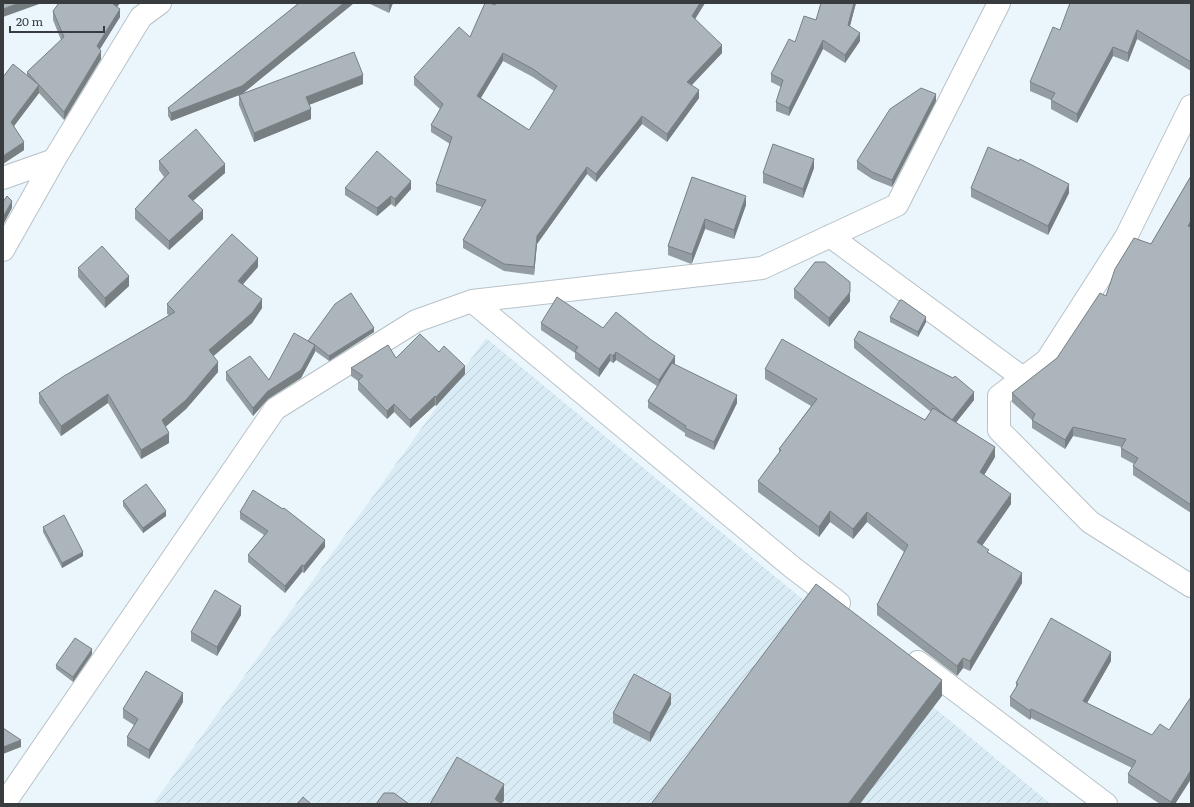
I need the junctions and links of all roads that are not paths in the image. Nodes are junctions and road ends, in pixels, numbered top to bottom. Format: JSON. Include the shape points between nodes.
{"nodes":[{"id":1,"x":160,"y":3,"type":"edge"},
{"id":2,"x":999,"y":3,"type":"edge"},
{"id":3,"x":1191,"y":106,"type":"edge"},
{"id":4,"x":54,"y":160,"type":"junction"},
{"id":5,"x":3,"y":178,"type":"edge"},
{"id":6,"x":830,"y":236,"type":"junction"},
{"id":7,"x":3,"y":250,"type":"edge"},
{"id":8,"x":472,"y":301,"type":"junction"},
{"id":9,"x":1023,"y":378,"type":"junction"},
{"id":10,"x":1191,"y":586,"type":"edge"},
{"id":11,"x":855,"y":614,"type":"edge"},
{"id":12,"x":905,"y":652,"type":"edge"},
{"id":13,"x":4,"y":804,"type":"edge"},
{"id":14,"x":1106,"y":804,"type":"edge"}],
"edges":[{"from":1,"to":4,"type":"street","via":[[141,17]]},
{"from":2,"to":6,"type":"street","via":[[897,205]]},
{"from":3,"to":9,"type":"street","via":[[1126,237],[1047,360]]},
{"from":4,"to":5,"type":"street"},
{"from":4,"to":7,"type":"street"},
{"from":6,"to":8,"type":"street","via":[[762,268]]},
{"from":6,"to":9,"type":"street"},
{"from":8,"to":11,"type":"street","via":[[792,567]]},
{"from":8,"to":13,"type":"street","via":[[416,320],[275,409]]},
{"from":9,"to":10,"type":"street","via":[[999,396],[999,430],[1090,522]]},
{"from":12,"to":14,"type":"street"}]}
